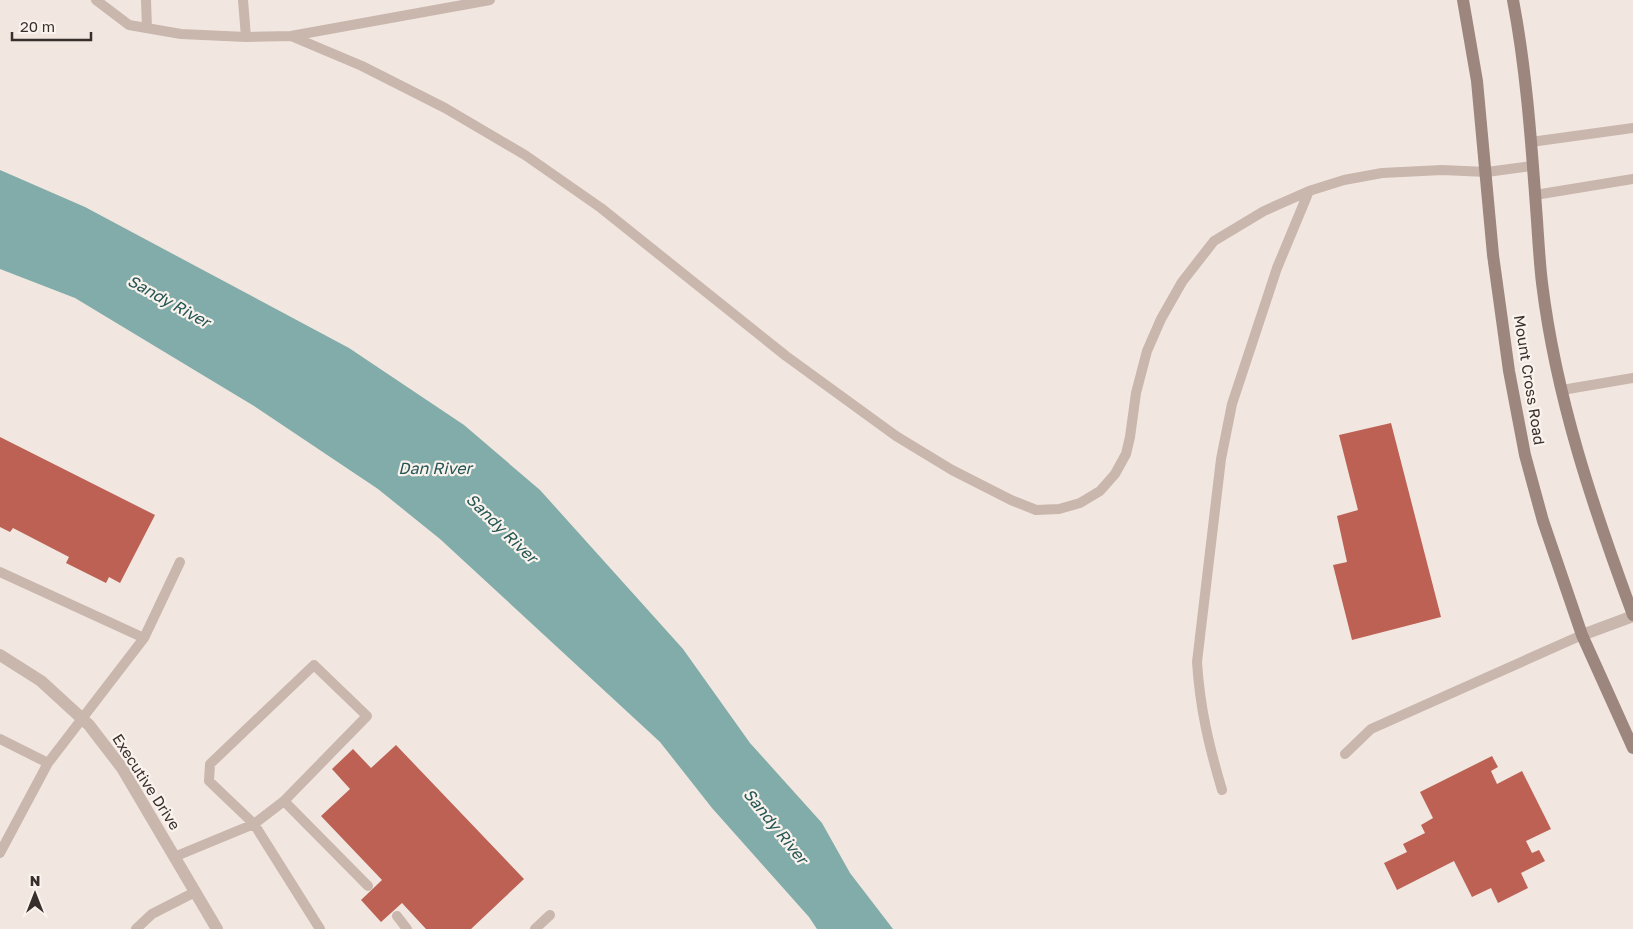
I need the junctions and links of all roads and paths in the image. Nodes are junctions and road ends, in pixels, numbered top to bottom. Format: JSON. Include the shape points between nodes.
{"nodes":[{"id":1,"x":96,"y":0,"type":"edge"},
{"id":2,"x":146,"y":0,"type":"edge"},
{"id":3,"x":243,"y":0,"type":"edge"},
{"id":4,"x":490,"y":0,"type":"edge"},
{"id":5,"x":1463,"y":0,"type":"edge"},
{"id":6,"x":1513,"y":0,"type":"edge"},
{"id":7,"x":147,"y":28,"type":"junction"},
{"id":8,"x":291,"y":36,"type":"junction"},
{"id":9,"x":246,"y":37,"type":"junction"},
{"id":10,"x":1633,"y":128,"type":"edge"},
{"id":11,"x":1531,"y":142,"type":"junction"},
{"id":12,"x":1532,"y":166,"type":"junction"},
{"id":13,"x":1487,"y":172,"type":"junction"},
{"id":14,"x":1633,"y":179,"type":"edge"},
{"id":15,"x":1309,"y":191,"type":"junction"},
{"id":16,"x":1535,"y":195,"type":"junction"},
{"id":17,"x":1633,"y":378,"type":"edge"},
{"id":18,"x":1562,"y":390,"type":"junction"},
{"id":19,"x":180,"y":562,"type":"dead end"},
{"id":20,"x":0,"y":572,"type":"edge"},
{"id":21,"x":1633,"y":616,"type":"edge"},
{"id":22,"x":1582,"y":636,"type":"junction"},
{"id":23,"x":144,"y":638,"type":"junction"},
{"id":24,"x":0,"y":655,"type":"edge"},
{"id":25,"x":83,"y":719,"type":"junction"},
{"id":26,"x":0,"y":738,"type":"edge"},
{"id":27,"x":1633,"y":748,"type":"edge"},
{"id":28,"x":1346,"y":754,"type":"dead end"},
{"id":29,"x":48,"y":763,"type":"junction"},
{"id":30,"x":1222,"y":790,"type":"dead end"},
{"id":31,"x":284,"y":801,"type":"junction"},
{"id":32,"x":254,"y":824,"type":"junction"},
{"id":33,"x":0,"y":853,"type":"edge"},
{"id":34,"x":174,"y":857,"type":"junction"},
{"id":35,"x":368,"y":886,"type":"dead end"},
{"id":36,"x":195,"y":892,"type":"junction"},
{"id":37,"x":550,"y":915,"type":"dead end"},
{"id":38,"x":397,"y":916,"type":"dead end"},
{"id":39,"x":136,"y":929,"type":"edge"},
{"id":40,"x":217,"y":929,"type":"edge"},
{"id":41,"x":320,"y":929,"type":"edge"},
{"id":42,"x":407,"y":929,"type":"edge"},
{"id":43,"x":536,"y":929,"type":"edge"}],
"edges":[{"from":1,"to":7,"type":"lane","via":[[129,25]]},
{"from":2,"to":7,"type":"lane"},
{"from":3,"to":9,"type":"lane"},
{"from":4,"to":8,"type":"lane"},
{"from":5,"to":13,"type":"main road","name":"Mount Cross Road","via":[[1477,80]]},
{"from":6,"to":11,"type":"main road","name":"Mount Cross Road","via":[[1526,82]]},
{"from":7,"to":9,"type":"lane","via":[[181,34]]},
{"from":8,"to":9,"type":"lane"},
{"from":8,"to":15,"type":"lane","via":[[379,74],[525,155],[601,208],[786,356],[896,436],[952,470],[1036,510],[1059,509],[1080,503],[1100,491],[1116,474],[1126,454],[1136,393],[1147,352],[1182,282],[1214,241],[1264,211]]},
{"from":10,"to":11,"type":"lane"},
{"from":11,"to":12,"type":"main road","name":"Mount Cross Road"},
{"from":12,"to":13,"type":"lane"},
{"from":12,"to":16,"type":"main road","name":"Mount Cross Road"},
{"from":13,"to":15,"type":"lane","via":[[1382,173]]},
{"from":13,"to":22,"type":"main road","name":"Mount Cross Road","via":[[1493,255],[1518,427],[1543,521]]},
{"from":14,"to":16,"type":"lane"},
{"from":15,"to":30,"type":"lane","via":[[1276,268],[1248,350],[1232,404],[1221,459],[1197,662],[1208,742]]},
{"from":16,"to":18,"type":"main road","name":"Mount Cross Road","via":[[1542,283]]},
{"from":17,"to":18,"type":"lane"},
{"from":18,"to":21,"type":"main road","name":"Mount Cross Road","via":[[1602,532]]},
{"from":19,"to":23,"type":"lane"},
{"from":20,"to":23,"type":"lane"},
{"from":21,"to":22,"type":"street"},
{"from":22,"to":27,"type":"main road","name":"Mount Cross Road"},
{"from":22,"to":28,"type":"lane","via":[[1371,729]]},
{"from":23,"to":25,"type":"lane"},
{"from":24,"to":25,"type":"street","name":"Executive Drive","via":[[41,682]]},
{"from":25,"to":29,"type":"lane"},
{"from":25,"to":34,"type":"street","name":"Executive Drive","via":[[122,768]]},
{"from":26,"to":29,"type":"lane"},
{"from":29,"to":33,"type":"lane"},
{"from":31,"to":32,"type":"lane"},
{"from":31,"to":32,"type":"lane","via":[[367,716],[314,665],[210,764],[209,781]]},
{"from":31,"to":35,"type":"lane"},
{"from":32,"to":34,"type":"lane"},
{"from":32,"to":41,"type":"lane"},
{"from":34,"to":36,"type":"street","name":"Executive Drive"},
{"from":36,"to":39,"type":"lane","via":[[152,914]]},
{"from":36,"to":40,"type":"street","name":"Executive Drive"},
{"from":37,"to":43,"type":"lane"},
{"from":38,"to":42,"type":"lane"}]}
